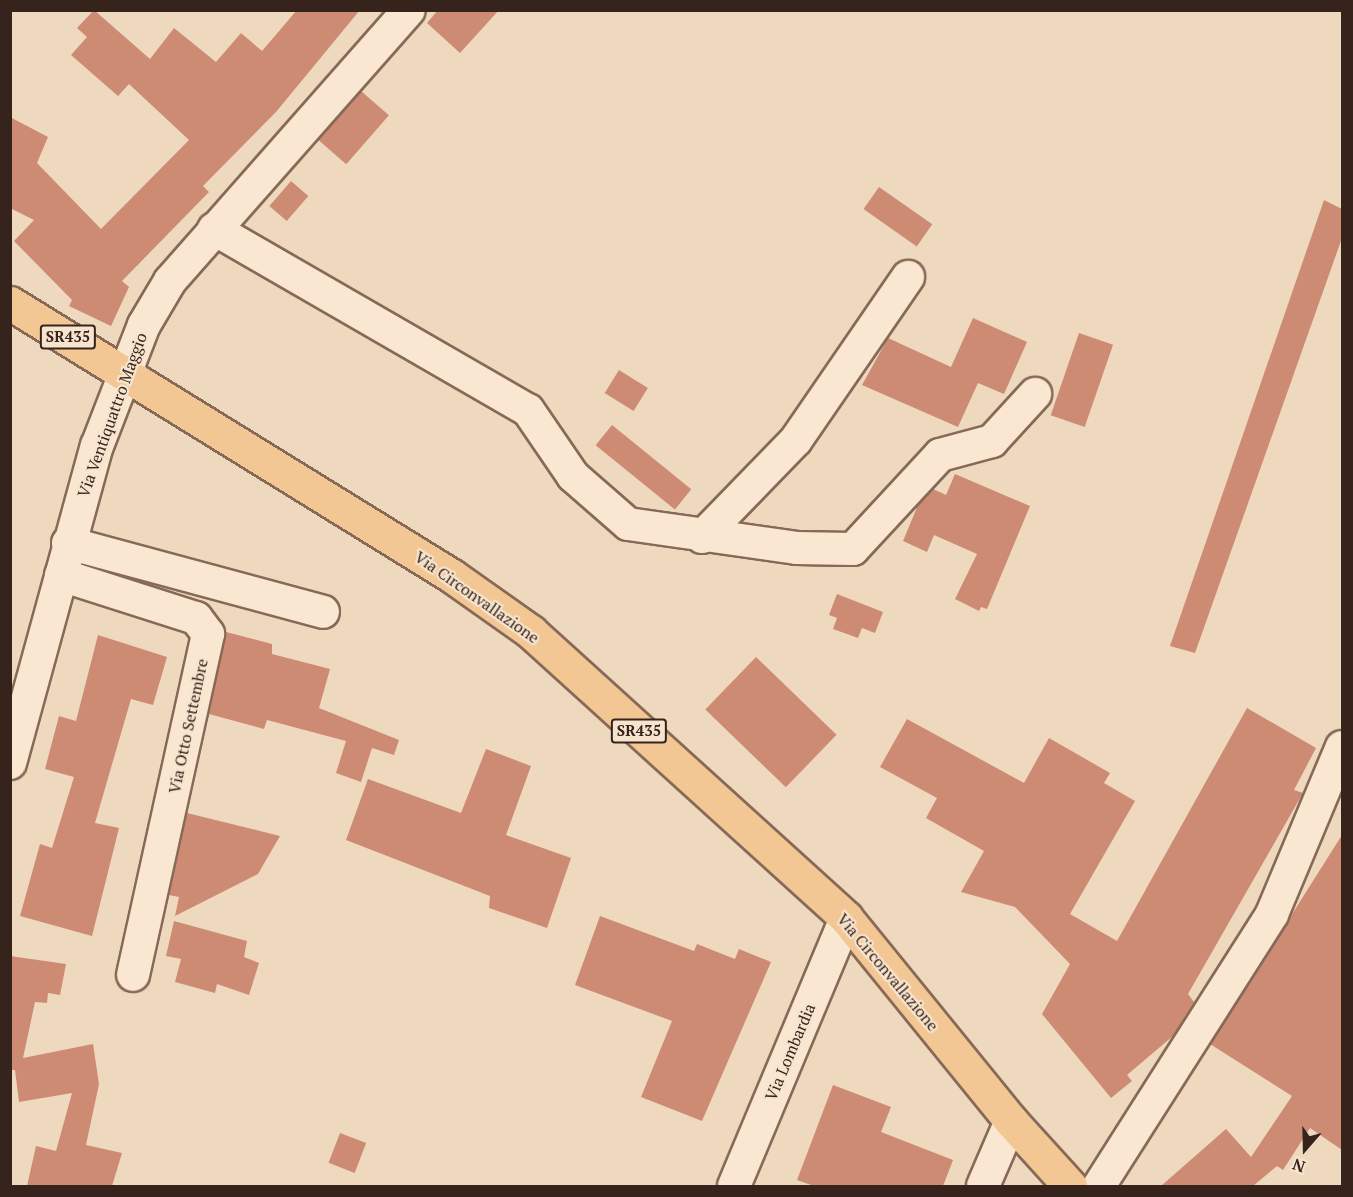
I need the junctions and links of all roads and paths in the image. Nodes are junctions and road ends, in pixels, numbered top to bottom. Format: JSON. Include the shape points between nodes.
{"nodes":[{"id":1,"x":409,"y":10,"type":"edge"},
{"id":2,"x":214,"y":229,"type":"junction"},
{"id":3,"x":908,"y":277,"type":"dead end"},
{"id":4,"x":10,"y":303,"type":"edge"},
{"id":5,"x":125,"y":373,"type":"junction"},
{"id":6,"x":1035,"y":394,"type":"dead end"},
{"id":7,"x":702,"y":537,"type":"junction"},
{"id":8,"x":69,"y":543,"type":"junction"},
{"id":9,"x":62,"y":575,"type":"junction"},
{"id":10,"x":323,"y":612,"type":"dead end"},
{"id":11,"x":1342,"y":747,"type":"edge"},
{"id":12,"x":10,"y":763,"type":"edge"},
{"id":13,"x":846,"y":918,"type":"junction"},
{"id":14,"x":133,"y":975,"type":"dead end"},
{"id":15,"x":1011,"y":1121,"type":"junction"},
{"id":16,"x":734,"y":1186,"type":"edge"},
{"id":17,"x":983,"y":1186,"type":"edge"},
{"id":18,"x":1070,"y":1186,"type":"edge"},
{"id":19,"x":1099,"y":1186,"type":"edge"}],
"edges":[{"from":1,"to":2,"type":"street","name":"Via Ventiquattro Maggio"},
{"from":2,"to":5,"type":"street","name":"Via Ventiquattro Maggio","via":[[156,303]]},
{"from":2,"to":7,"type":"street","via":[[528,410],[573,476],[628,524]]},
{"from":3,"to":7,"type":"street","via":[[796,440]]},
{"from":4,"to":5,"type":"main road","name":"Via Circonvallazione","number":"SR435"},
{"from":5,"to":8,"type":"street","name":"Via Ventiquattro Maggio","via":[[97,446]]},
{"from":5,"to":13,"type":"main road","name":"Via Circonvallazione","number":"SR435","via":[[452,576],[531,632]]},
{"from":6,"to":7,"type":"street","via":[[992,441],[940,455],[853,549],[796,548]]},
{"from":8,"to":9,"type":"street","name":"Via Ventiquattro Maggio"},
{"from":8,"to":10,"type":"street"},
{"from":9,"to":12,"type":"street","name":"Via Ventiquattro Maggio"},
{"from":9,"to":14,"type":"street","name":"Via Otto Settembre","via":[[196,618],[208,634]]},
{"from":11,"to":19,"type":"street","via":[[1272,914]]},
{"from":13,"to":15,"type":"main road","name":"Via Circonvallazione","number":"SR435"},
{"from":13,"to":16,"type":"street","name":"Via Lombardia"},
{"from":15,"to":17,"type":"street"},
{"from":15,"to":18,"type":"main road","name":"Via Circonvallazione","number":"SR435"}]}
